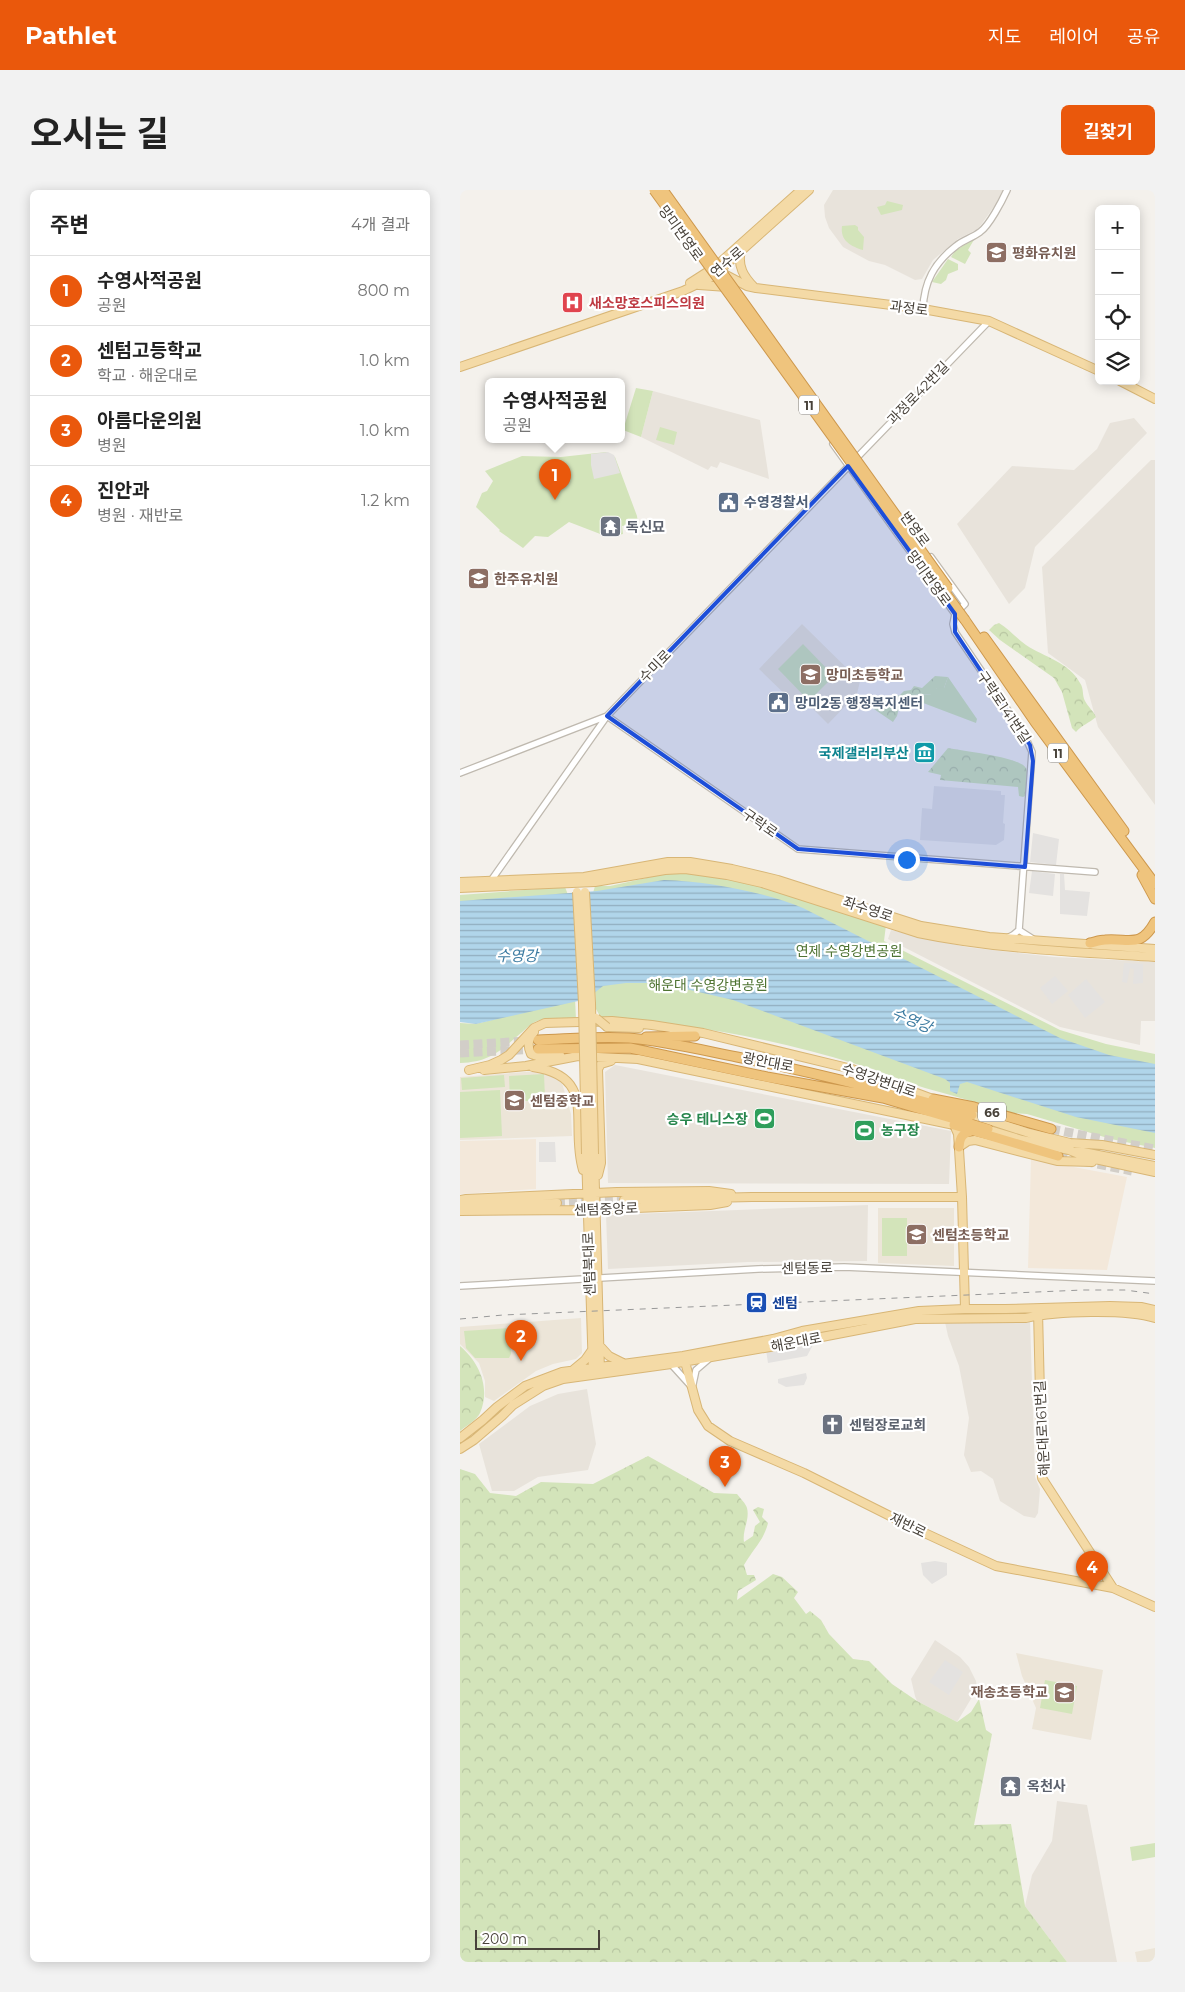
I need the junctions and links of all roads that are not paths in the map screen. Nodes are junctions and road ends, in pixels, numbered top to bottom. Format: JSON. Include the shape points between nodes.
{"nodes":[{"id":1,"x":650,"y":190,"type":"edge"},
{"id":2,"x":654,"y":190,"type":"edge"},
{"id":3,"x":663,"y":190,"type":"edge"},
{"id":4,"x":668,"y":190,"type":"edge"},
{"id":5,"x":801,"y":190,"type":"edge"},
{"id":6,"x":809,"y":190,"type":"edge"},
{"id":7,"x":1007,"y":190,"type":"edge"},
{"id":8,"x":741,"y":250,"type":"junction"},
{"id":9,"x":717,"y":269,"type":"junction"},
{"id":10,"x":697,"y":285,"type":"junction"},
{"id":11,"x":719,"y":286,"type":"junction"},
{"id":12,"x":744,"y":287,"type":"junction"},
{"id":13,"x":756,"y":288,"type":"junction"},
{"id":14,"x":923,"y":309,"type":"junction"},
{"id":15,"x":989,"y":321,"type":"junction"},
{"id":16,"x":460,"y":363,"type":"edge"},
{"id":17,"x":460,"y":367,"type":"edge"},
{"id":18,"x":1095,"y":369,"type":"edge"},
{"id":19,"x":1128,"y":385,"type":"edge"},
{"id":20,"x":1155,"y":399,"type":"edge"},
{"id":21,"x":858,"y":456,"type":"junction"},
{"id":22,"x":848,"y":466,"type":"junction"},
{"id":23,"x":954,"y":614,"type":"junction"},
{"id":24,"x":967,"y":618,"type":"junction"},
{"id":25,"x":607,"y":716,"type":"junction"},
{"id":26,"x":460,"y":773,"type":"edge"},
{"id":27,"x":1091,"y":798,"type":"junction"},
{"id":28,"x":1024,"y":867,"type":"junction"},
{"id":29,"x":1094,"y":872,"type":"dead end"},
{"id":30,"x":1155,"y":874,"type":"edge"},
{"id":31,"x":460,"y":882,"type":"edge"},
{"id":32,"x":488,"y":884,"type":"junction"},
{"id":33,"x":580,"y":884,"type":"junction"},
{"id":34,"x":1155,"y":884,"type":"edge"},
{"id":35,"x":460,"y":888,"type":"edge"},
{"id":36,"x":1155,"y":899,"type":"edge"},
{"id":37,"x":1155,"y":922,"type":"edge"},
{"id":38,"x":1019,"y":930,"type":"junction"},
{"id":39,"x":1006,"y":938,"type":"junction"},
{"id":40,"x":1034,"y":940,"type":"junction"},
{"id":41,"x":1090,"y":943,"type":"junction"},
{"id":42,"x":1155,"y":949,"type":"edge"},
{"id":43,"x":1155,"y":957,"type":"edge"},
{"id":44,"x":591,"y":1003,"type":"junction"},
{"id":45,"x":545,"y":1023,"type":"junction"},
{"id":46,"x":695,"y":1036,"type":"junction"},
{"id":47,"x":630,"y":1038,"type":"junction"},
{"id":48,"x":730,"y":1041,"type":"junction"},
{"id":49,"x":578,"y":1056,"type":"junction"},
{"id":50,"x":638,"y":1059,"type":"junction"},
{"id":51,"x":526,"y":1066,"type":"junction"},
{"id":52,"x":460,"y":1070,"type":"edge"},
{"id":53,"x":469,"y":1070,"type":"junction"},
{"id":54,"x":933,"y":1098,"type":"junction"},
{"id":55,"x":972,"y":1116,"type":"junction"},
{"id":56,"x":954,"y":1126,"type":"junction"},
{"id":57,"x":988,"y":1129,"type":"junction"},
{"id":58,"x":1051,"y":1129,"type":"tunnel mouth"},
{"id":59,"x":972,"y":1131,"type":"junction"},
{"id":60,"x":1069,"y":1146,"type":"junction"},
{"id":61,"x":959,"y":1147,"type":"junction"},
{"id":62,"x":590,"y":1154,"type":"junction"},
{"id":63,"x":1155,"y":1155,"type":"edge"},
{"id":64,"x":1058,"y":1156,"type":"tunnel mouth"},
{"id":65,"x":1155,"y":1161,"type":"edge"},
{"id":66,"x":1110,"y":1162,"type":"junction"},
{"id":67,"x":1155,"y":1166,"type":"edge"},
{"id":68,"x":1155,"y":1172,"type":"edge"},
{"id":69,"x":586,"y":1177,"type":"junction"},
{"id":70,"x":592,"y":1191,"type":"junction"},
{"id":71,"x":962,"y":1197,"type":"junction"},
{"id":72,"x":752,"y":1198,"type":"junction"},
{"id":73,"x":460,"y":1200,"type":"edge"},
{"id":74,"x":624,"y":1200,"type":"tunnel mouth"},
{"id":75,"x":557,"y":1203,"type":"tunnel mouth"},
{"id":76,"x":460,"y":1206,"type":"edge"},
{"id":77,"x":591,"y":1210,"type":"junction"},
{"id":78,"x":460,"y":1211,"type":"edge"},
{"id":79,"x":963,"y":1272,"type":"junction"},
{"id":80,"x":593,"y":1279,"type":"junction"},
{"id":81,"x":1155,"y":1281,"type":"edge"},
{"id":82,"x":460,"y":1286,"type":"edge"},
{"id":83,"x":965,"y":1309,"type":"junction"},
{"id":84,"x":1155,"y":1310,"type":"edge"},
{"id":85,"x":1038,"y":1312,"type":"junction"},
{"id":86,"x":1155,"y":1318,"type":"edge"},
{"id":87,"x":600,"y":1345,"type":"junction"},
{"id":88,"x":592,"y":1350,"type":"junction"},
{"id":89,"x":713,"y":1356,"type":"junction"},
{"id":90,"x":684,"y":1359,"type":"junction"},
{"id":91,"x":625,"y":1363,"type":"junction"},
{"id":92,"x":671,"y":1364,"type":"junction"},
{"id":93,"x":573,"y":1370,"type":"junction"},
{"id":94,"x":596,"y":1370,"type":"junction"},
{"id":95,"x":693,"y":1391,"type":"junction"},
{"id":96,"x":460,"y":1438,"type":"edge"},
{"id":97,"x":460,"y":1449,"type":"edge"},
{"id":98,"x":1113,"y":1588,"type":"junction"},
{"id":99,"x":1155,"y":1607,"type":"edge"}],
"edges":[{"from":1,"to":9,"type":"street","name":"망미번영로","via":[[705,266]]},
{"from":2,"to":24,"type":"highway","name":"번영로","number":"11","bridge":true},
{"from":3,"to":24,"type":"highway","name":"번영로","number":"11","bridge":true},
{"from":4,"to":9,"type":"street","name":"망미번영로","via":[[715,257]]},
{"from":5,"to":9,"type":"main road","name":"연수로"},
{"from":6,"to":8,"type":"main road","name":"연수로"},
{"from":7,"to":14,"type":"street","via":[[981,232],[955,247],[930,276]]},
{"from":8,"to":9,"type":"main road","name":"연수로"},
{"from":8,"to":13,"type":"main road","via":[[741,269]]},
{"from":9,"to":10,"type":"main road","name":"연수로"},
{"from":9,"to":13,"type":"main road","name":"과정로","via":[[746,286]]},
{"from":9,"to":16,"type":"main road","name":"연수로","via":[[691,283]]},
{"from":10,"to":11,"type":"main road"},
{"from":10,"to":17,"type":"main road","name":"연수로"},
{"from":11,"to":12,"type":"main road"},
{"from":11,"to":22,"type":"street","name":"망미번영로"},
{"from":12,"to":13,"type":"main road"},
{"from":12,"to":21,"type":"street","name":"망미번영로","via":[[741,293]]},
{"from":13,"to":14,"type":"main road","name":"과정로"},
{"from":14,"to":15,"type":"main road","name":"과정로"},
{"from":15,"to":18,"type":"main road","name":"과정로"},
{"from":15,"to":21,"type":"street","name":"과정로42번길"},
{"from":19,"to":20,"type":"main road"},
{"from":21,"to":22,"type":"street","name":"과정로42번길"},
{"from":21,"to":23,"type":"street","name":"망미번영로","via":[[965,604]]},
{"from":22,"to":23,"type":"street","name":"망미번영로"},
{"from":22,"to":25,"type":"street","name":"수미로"},
{"from":23,"to":28,"type":"street","name":"구락로141번길","via":[[955,632],[1032,748]]},
{"from":24,"to":27,"type":"highway","name":"번영로","number":"11","via":[[1035,722]]},
{"from":24,"to":30,"type":"highway","name":"번영로","number":"11"},
{"from":25,"to":26,"type":"street"},
{"from":25,"to":28,"type":"street","name":"구락로","via":[[798,849]]},
{"from":25,"to":32,"type":"street","name":"수미로"},
{"from":27,"to":34,"type":"highway","name":"번영로","number":"11"},
{"from":27,"to":36,"type":"highway"},
{"from":28,"to":29,"type":"street","name":"구락로"},
{"from":28,"to":38,"type":"street","name":"구락로141번길"},
{"from":31,"to":32,"type":"main road","name":"좌수영로"},
{"from":32,"to":33,"type":"main road","name":"좌수영로"},
{"from":32,"to":35,"type":"main road","name":"좌수영로"},
{"from":33,"to":39,"type":"main road","name":"좌수영로","via":[[668,862],[698,863],[778,880],[921,926]]},
{"from":33,"to":43,"type":"main road","name":"좌수영로","via":[[665,870],[694,870],[762,883],[940,938]]},
{"from":33,"to":44,"type":"main road","bridge":true},
{"from":33,"to":62,"type":"main road","bridge":true},
{"from":37,"to":41,"type":"highway","via":[[1141,940]]},
{"from":38,"to":39,"type":"street"},
{"from":38,"to":40,"type":"street"},
{"from":39,"to":40,"type":"main road","name":"좌수영로"},
{"from":40,"to":41,"type":"main road","name":"좌수영로"},
{"from":41,"to":42,"type":"main road","name":"좌수영로"},
{"from":44,"to":46,"type":"main road","bridge":true,"via":[[596,1018],[607,1028],[658,1029]]},
{"from":44,"to":62,"type":"main road","bridge":true},
{"from":45,"to":48,"type":"main road","name":"수영강변대로","via":[[612,1021],[703,1033]]},
{"from":45,"to":49,"type":"main road","via":[[529,1039],[531,1054]]},
{"from":45,"to":53,"type":"main road","via":[[534,1028],[501,1060]]},
{"from":46,"to":47,"type":"highway"},
{"from":46,"to":48,"type":"main road","via":[[723,1043]]},
{"from":47,"to":55,"type":"highway","name":"광안대로","via":[[766,1062],[885,1090]]},
{"from":47,"to":57,"type":"highway","name":"광안대로","via":[[599,1037],[538,1045],[630,1048],[883,1098]]},
{"from":48,"to":54,"type":"main road","name":"수영강변대로","via":[[852,1070]]},
{"from":49,"to":50,"type":"main road"},
{"from":49,"to":51,"type":"main road"},
{"from":50,"to":56,"type":"main road","name":"수영강변대로"},
{"from":50,"to":70,"type":"main road","via":[[606,1061],[598,1069],[601,1163]]},
{"from":51,"to":53,"type":"main road"},
{"from":51,"to":69,"type":"main road","via":[[547,1069],[571,1083],[577,1100],[579,1157]]},
{"from":52,"to":53,"type":"main road"},
{"from":54,"to":55,"type":"main road","name":"수영강변대로"},
{"from":54,"to":58,"type":"highway","number":"66"},
{"from":55,"to":60,"type":"main road","name":"수영강변대로"},
{"from":56,"to":57,"type":"main road","name":"수영강변대로"},
{"from":56,"to":59,"type":"highway","number":"66"},
{"from":56,"to":61,"type":"main road"},
{"from":57,"to":60,"type":"main road","name":"수영강변대로","via":[[1022,1140]]},
{"from":59,"to":61,"type":"highway","via":[[964,1133]]},
{"from":59,"to":64,"type":"highway","number":"66"},
{"from":60,"to":63,"type":"main road","name":"수영강변대로","via":[[1102,1145]]},
{"from":60,"to":65,"type":"main road"},
{"from":60,"to":66,"type":"main road","name":"수영강변대로","via":[[1086,1157]]},
{"from":60,"to":67,"type":"main road"},
{"from":61,"to":66,"type":"main road","via":[[975,1140],[1057,1161]]},
{"from":61,"to":71,"type":"main road"},
{"from":62,"to":69,"type":"main road","name":"센텀북대로"},
{"from":62,"to":70,"type":"main road","name":"센텀북대로"},
{"from":66,"to":68,"type":"main road","name":"수영강변대로"},
{"from":69,"to":70,"type":"main road","name":"센텀북대로"},
{"from":70,"to":72,"type":"main road","name":"센텀중앙로","via":[[709,1191]]},
{"from":70,"to":73,"type":"main road","name":"센텀중앙로"},
{"from":70,"to":77,"type":"main road","name":"센텀북대로"},
{"from":71,"to":72,"type":"main road","name":"센텀중앙로"},
{"from":71,"to":79,"type":"main road"},
{"from":72,"to":74,"type":"main road","name":"센텀중앙로"},
{"from":72,"to":77,"type":"main road","name":"센텀중앙로","via":[[710,1205]]},
{"from":75,"to":76,"type":"main road","name":"센텀중앙로"},
{"from":77,"to":78,"type":"main road","name":"센텀중앙로"},
{"from":77,"to":80,"type":"main road","name":"센텀북대로"},
{"from":79,"to":80,"type":"street","name":"센텀동로","via":[[844,1267]]},
{"from":79,"to":81,"type":"street","name":"센텀동로"},
{"from":79,"to":83,"type":"main road"},
{"from":80,"to":82,"type":"street","name":"센텀동로"},
{"from":80,"to":87,"type":"main road","name":"센텀북대로"},
{"from":80,"to":88,"type":"main road","name":"센텀북대로"},
{"from":83,"to":85,"type":"main road","name":"해운대로"},
{"from":83,"to":90,"type":"main road","name":"해운대로","via":[[896,1315],[802,1331]]},
{"from":84,"to":85,"type":"main road","name":"해운대로","via":[[1129,1306]]},
{"from":85,"to":86,"type":"main road","name":"해운대로","via":[[1146,1315]]},
{"from":85,"to":89,"type":"main road","name":"해운대로","via":[[1026,1318],[915,1319]]},
{"from":85,"to":98,"type":"main road","name":"해운대로161번길","via":[[1042,1478]]},
{"from":87,"to":91,"type":"main road","via":[[609,1356]]},
{"from":87,"to":94,"type":"main road","name":"센텀북대로"},
{"from":88,"to":93,"type":"main road"},
{"from":88,"to":94,"type":"main road","name":"센텀북대로"},
{"from":89,"to":90,"type":"main road","name":"해운대로"},
{"from":89,"to":95,"type":"street","via":[[696,1370]]},
{"from":90,"to":91,"type":"main road","name":"해운대로"},
{"from":90,"to":92,"type":"main road","name":"해운대로"},
{"from":90,"to":95,"type":"main road","name":"재반로"},
{"from":91,"to":94,"type":"main road","name":"해운대로"},
{"from":92,"to":94,"type":"main road","name":"해운대로"},
{"from":92,"to":95,"type":"street","name":"재반로"},
{"from":93,"to":94,"type":"main road","name":"해운대로"},
{"from":93,"to":96,"type":"main road","name":"해운대로","via":[[526,1386]]},
{"from":94,"to":97,"type":"main road","name":"해운대로","via":[[533,1391]]},
{"from":95,"to":98,"type":"main road","name":"재반로","via":[[698,1410],[708,1426],[730,1441],[804,1473],[916,1529],[996,1566]]},
{"from":98,"to":99,"type":"main road","name":"재반로"}]}
